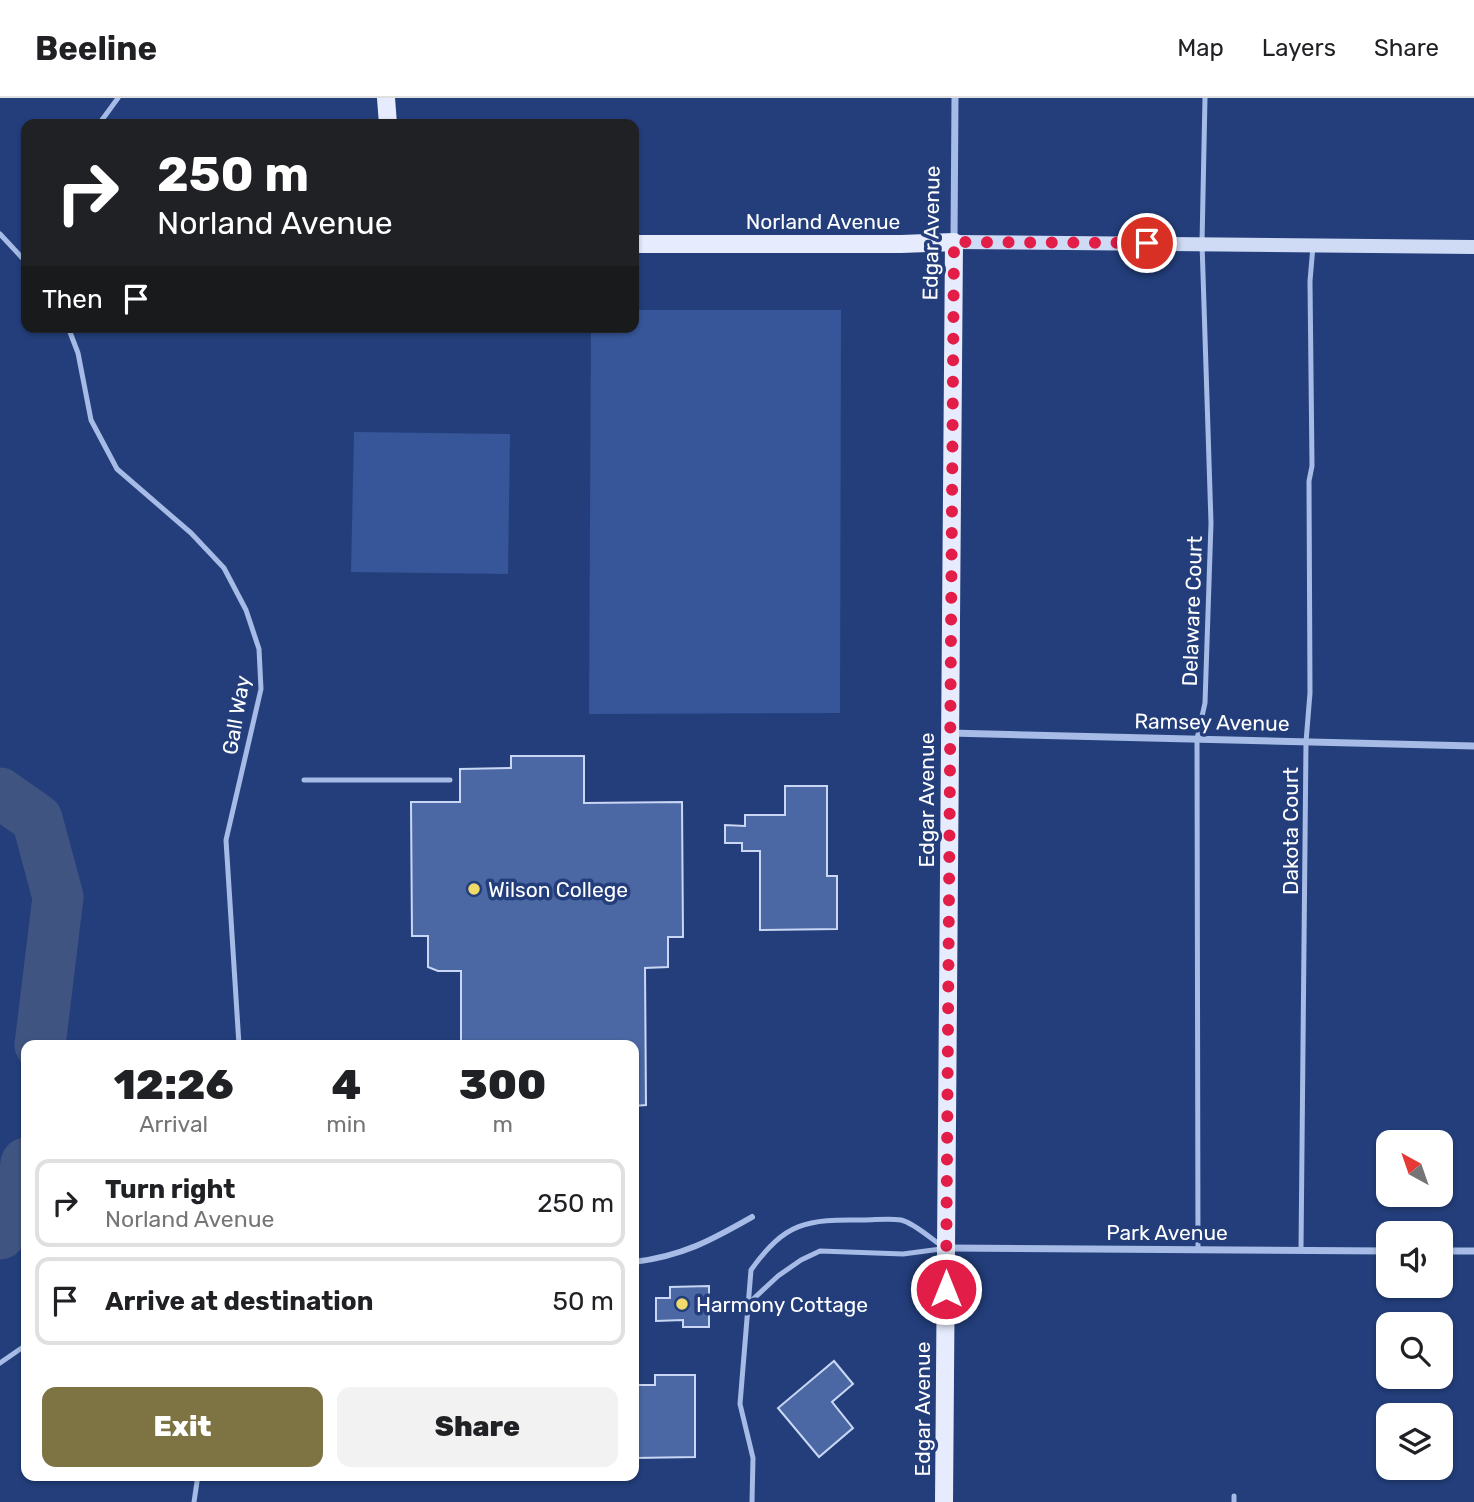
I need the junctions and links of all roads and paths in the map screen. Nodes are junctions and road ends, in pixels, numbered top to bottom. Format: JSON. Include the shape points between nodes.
{"nodes":[{"id":1,"x":118,"y":98,"type":"edge"},
{"id":2,"x":386,"y":98,"type":"edge"},
{"id":3,"x":956,"y":98,"type":"edge"},
{"id":4,"x":1205,"y":98,"type":"edge"},
{"id":5,"x":103,"y":119,"type":"edge"},
{"id":6,"x":388,"y":119,"type":"edge"},
{"id":7,"x":0,"y":234,"type":"edge"},
{"id":8,"x":954,"y":242,"type":"junction"},
{"id":9,"x":1202,"y":243,"type":"junction"},
{"id":10,"x":639,"y":244,"type":"edge"},
{"id":11,"x":1313,"y":245,"type":"junction"},
{"id":12,"x":1474,"y":247,"type":"edge"},
{"id":13,"x":21,"y":257,"type":"edge"},
{"id":14,"x":70,"y":333,"type":"edge"},
{"id":15,"x":950,"y":733,"type":"junction"},
{"id":16,"x":1197,"y":739,"type":"junction"},
{"id":17,"x":1306,"y":741,"type":"junction"},
{"id":18,"x":1474,"y":746,"type":"edge"},
{"id":19,"x":304,"y":780,"type":"dead end"},
{"id":20,"x":450,"y":780,"type":"dead end"},
{"id":21,"x":239,"y":1040,"type":"edge"},
{"id":22,"x":752,"y":1217,"type":"dead end"},
{"id":23,"x":946,"y":1248,"type":"junction"},
{"id":24,"x":1198,"y":1250,"type":"junction"},
{"id":25,"x":1301,"y":1250,"type":"junction"},
{"id":26,"x":1376,"y":1251,"type":"edge"},
{"id":27,"x":1453,"y":1251,"type":"edge"},
{"id":28,"x":1474,"y":1251,"type":"edge"},
{"id":29,"x":639,"y":1261,"type":"edge"},
{"id":30,"x":749,"y":1303,"type":"junction"},
{"id":31,"x":21,"y":1348,"type":"edge"},
{"id":32,"x":0,"y":1363,"type":"edge"},
{"id":33,"x":197,"y":1481,"type":"edge"},
{"id":34,"x":194,"y":1502,"type":"edge"},
{"id":35,"x":752,"y":1502,"type":"edge"},
{"id":36,"x":944,"y":1502,"type":"edge"}],
"edges":[{"from":1,"to":5,"type":"lane"},
{"from":2,"to":6,"type":"main road"},
{"from":3,"to":8,"type":"street","name":"Edgar Avenue"},
{"from":4,"to":9,"type":"lane","name":"Delaware Court"},
{"from":7,"to":13,"type":"lane"},
{"from":8,"to":9,"type":"main road","name":"Norland Avenue"},
{"from":8,"to":10,"type":"main road","name":"Norland Avenue"},
{"from":8,"to":15,"type":"main road","name":"Edgar Avenue"},
{"from":9,"to":11,"type":"main road","name":"Norland Avenue"},
{"from":9,"to":16,"type":"lane","name":"Delaware Court","via":[[1211,523],[1205,703]]},
{"from":11,"to":12,"type":"main road","name":"Norland Avenue"},
{"from":11,"to":17,"type":"lane","name":"Dakota Court"},
{"from":14,"to":21,"type":"lane","name":"Gall Way","via":[[91,420],[117,469],[224,568],[246,610],[259,649],[261,689],[226,840]]},
{"from":15,"to":16,"type":"street","name":"Ramsey Avenue"},
{"from":15,"to":23,"type":"main road","name":"Edgar Avenue"},
{"from":16,"to":17,"type":"street","name":"Ramsey Avenue"},
{"from":16,"to":24,"type":"lane","name":"Delaware Court"},
{"from":17,"to":18,"type":"street","name":"Ramsey Avenue"},
{"from":17,"to":25,"type":"lane","name":"Dakota Court"},
{"from":19,"to":20,"type":"lane"},
{"from":22,"to":29,"type":"street","via":[[682,1253]]},
{"from":23,"to":24,"type":"street","name":"Park Avenue"},
{"from":23,"to":30,"type":"lane","via":[[903,1254],[820,1251],[778,1276]]},
{"from":23,"to":30,"type":"lane","via":[[902,1220],[822,1219],[801,1225],[773,1244],[751,1270]]},
{"from":23,"to":36,"type":"main road","name":"Edgar Avenue"},
{"from":24,"to":25,"type":"street","name":"Park Avenue"},
{"from":25,"to":26,"type":"street","name":"Park Avenue"},
{"from":27,"to":28,"type":"street"},
{"from":30,"to":35,"type":"lane","via":[[740,1404],[753,1458]]},
{"from":31,"to":32,"type":"lane"},
{"from":33,"to":34,"type":"lane"}]}
